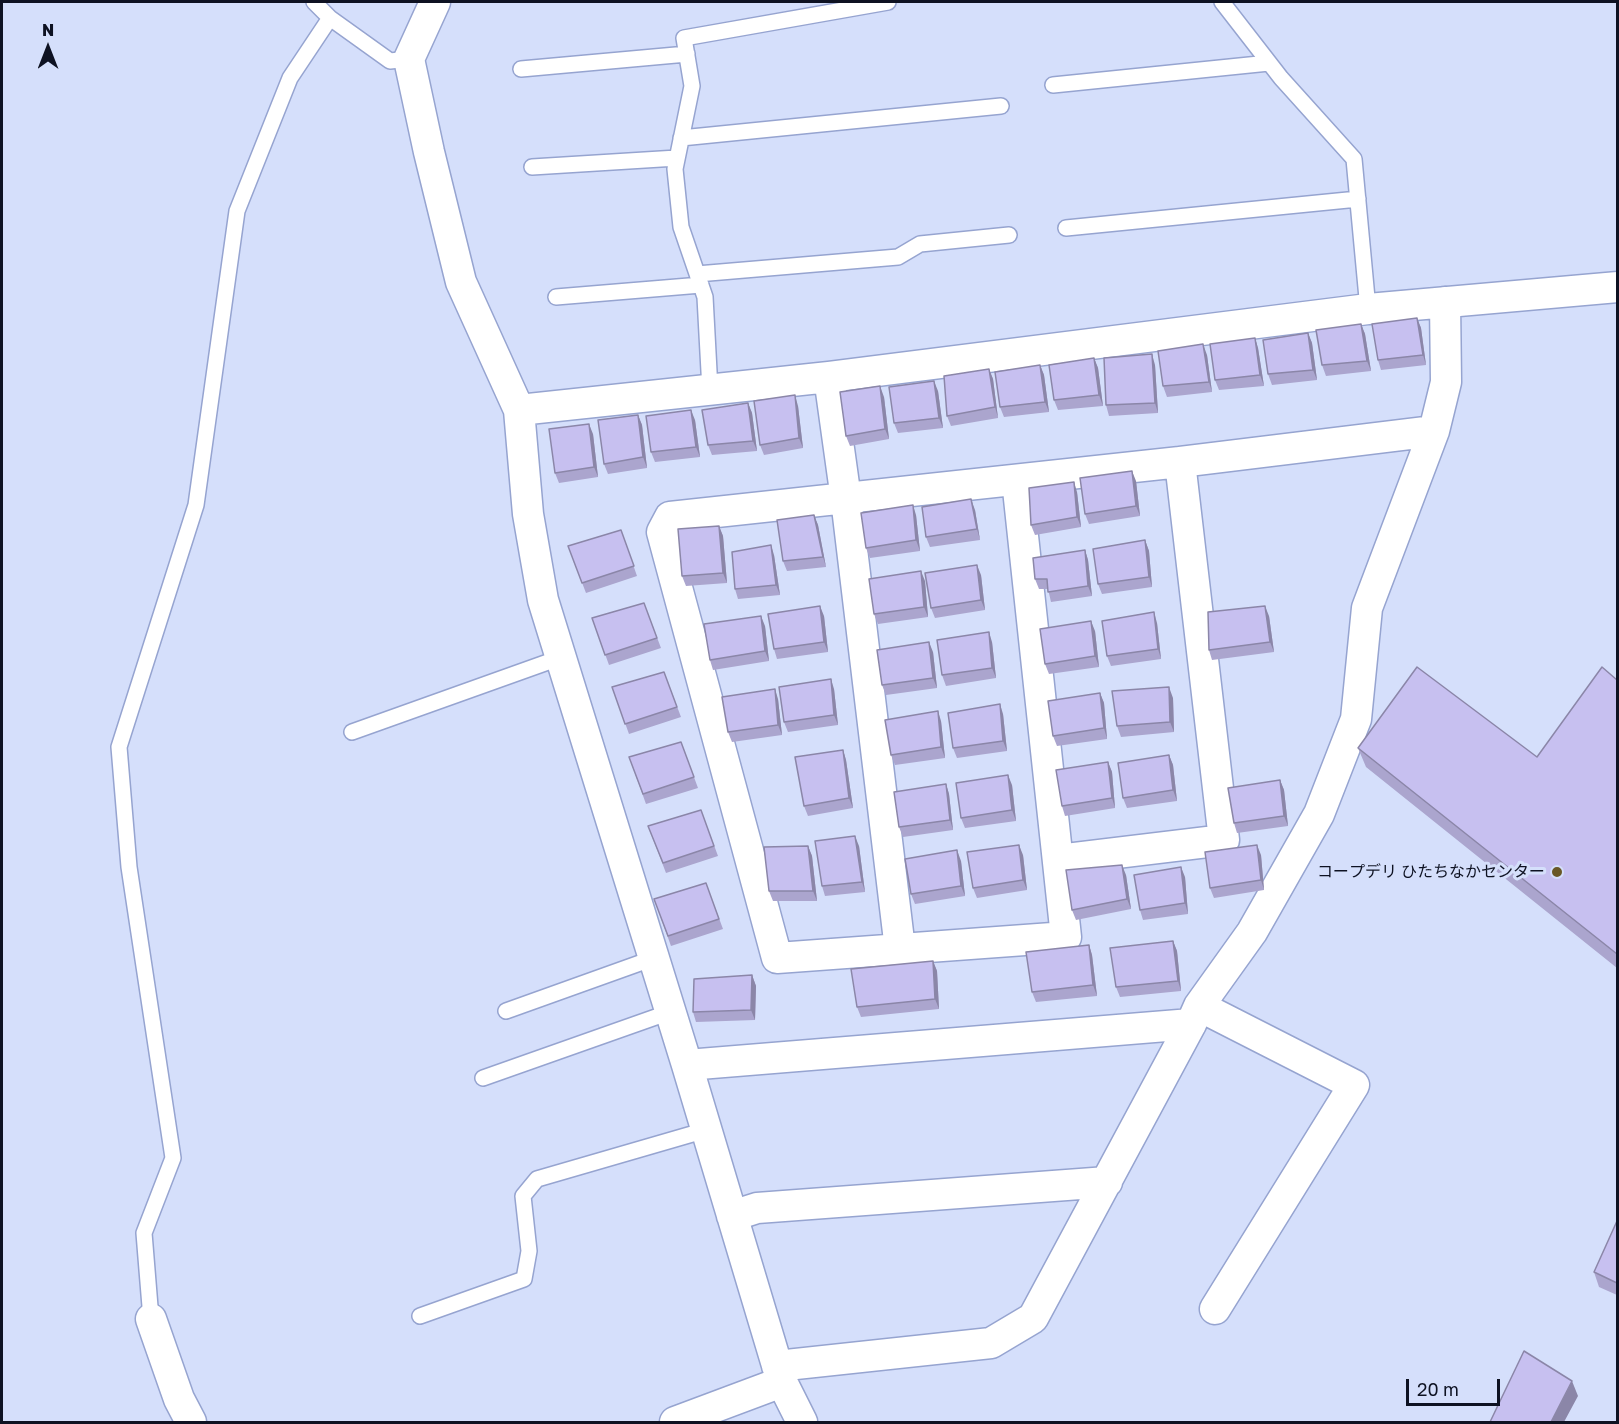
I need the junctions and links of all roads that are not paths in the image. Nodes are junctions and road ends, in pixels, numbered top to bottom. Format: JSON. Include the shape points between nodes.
{"nodes":[{"id":1,"x":314,"y":2,"type":"edge"},
{"id":2,"x":435,"y":2,"type":"edge"},
{"id":3,"x":888,"y":2,"type":"edge"},
{"id":4,"x":1222,"y":2,"type":"edge"},
{"id":5,"x":330,"y":18,"type":"junction"},
{"id":6,"x":687,"y":54,"type":"junction"},
{"id":7,"x":409,"y":59,"type":"junction"},
{"id":8,"x":1269,"y":63,"type":"junction"},
{"id":9,"x":521,"y":69,"type":"dead end"},
{"id":10,"x":1053,"y":85,"type":"dead end"},
{"id":11,"x":1001,"y":106,"type":"dead end"},
{"id":12,"x":681,"y":138,"type":"junction"},
{"id":13,"x":677,"y":158,"type":"junction"},
{"id":14,"x":532,"y":167,"type":"dead end"},
{"id":15,"x":1358,"y":199,"type":"junction"},
{"id":16,"x":1066,"y":228,"type":"dead end"},
{"id":17,"x":1009,"y":235,"type":"dead end"},
{"id":18,"x":699,"y":279,"type":"junction"},
{"id":19,"x":1617,"y":287,"type":"edge"},
{"id":20,"x":556,"y":297,"type":"dead end"},
{"id":21,"x":1445,"y":302,"type":"junction"},
{"id":22,"x":1368,"y":309,"type":"junction"},
{"id":23,"x":829,"y":377,"type":"junction"},
{"id":24,"x":710,"y":390,"type":"junction"},
{"id":25,"x":519,"y":410,"type":"junction"},
{"id":26,"x":1434,"y":431,"type":"junction"},
{"id":27,"x":1180,"y":462,"type":"junction"},
{"id":28,"x":1017,"y":480,"type":"junction"},
{"id":29,"x":846,"y":499,"type":"junction"},
{"id":30,"x":562,"y":657,"type":"junction"},
{"id":31,"x":352,"y":732,"type":"dead end"},
{"id":32,"x":1058,"y":860,"type":"junction"},
{"id":33,"x":900,"y":949,"type":"junction"},
{"id":34,"x":654,"y":958,"type":"junction"},
{"id":35,"x":506,"y":1011,"type":"dead end"},
{"id":36,"x":670,"y":1012,"type":"junction"},
{"id":37,"x":1195,"y":1015,"type":"junction"},
{"id":38,"x":687,"y":1065,"type":"junction"},
{"id":39,"x":483,"y":1077,"type":"dead end"},
{"id":40,"x":706,"y":1130,"type":"junction"},
{"id":41,"x":1107,"y":1182,"type":"junction"},
{"id":42,"x":732,"y":1216,"type":"junction"},
{"id":43,"x":1215,"y":1309,"type":"dead end"},
{"id":44,"x":420,"y":1316,"type":"dead end"},
{"id":45,"x":151,"y":1319,"type":"joint"},
{"id":46,"x":779,"y":1374,"type":"junction"},
{"id":47,"x":191,"y":1422,"type":"edge"},
{"id":48,"x":675,"y":1422,"type":"edge"},
{"id":49,"x":802,"y":1422,"type":"edge"}],
"edges":[{"from":1,"to":5,"type":"lane"},
{"from":2,"to":7,"type":"street"},
{"from":3,"to":6,"type":"lane","via":[[684,38]]},
{"from":4,"to":8,"type":"lane"},
{"from":5,"to":7,"type":"lane","via":[[390,61]]},
{"from":5,"to":45,"type":"lane","via":[[290,78],[237,211],[196,505],[119,747],[129,867],[173,1158],[144,1233]]},
{"from":6,"to":9,"type":"lane"},
{"from":6,"to":12,"type":"lane","via":[[692,86]]},
{"from":7,"to":25,"type":"street","via":[[461,282]]},
{"from":8,"to":10,"type":"lane"},
{"from":8,"to":15,"type":"lane","via":[[1354,159]]},
{"from":11,"to":12,"type":"lane"},
{"from":12,"to":13,"type":"lane"},
{"from":13,"to":14,"type":"lane"},
{"from":13,"to":18,"type":"lane","via":[[681,227]]},
{"from":15,"to":16,"type":"lane"},
{"from":15,"to":22,"type":"lane"},
{"from":17,"to":18,"type":"lane","via":[[920,244],[898,257]]},
{"from":18,"to":20,"type":"lane"},
{"from":18,"to":24,"type":"lane","via":[[705,297]]},
{"from":19,"to":21,"type":"street"},
{"from":21,"to":22,"type":"street"},
{"from":21,"to":26,"type":"street","via":[[1446,382]]},
{"from":22,"to":23,"type":"street"},
{"from":23,"to":24,"type":"street"},
{"from":23,"to":29,"type":"street"},
{"from":24,"to":25,"type":"street"},
{"from":25,"to":30,"type":"street","via":[[528,514],[543,600]]},
{"from":26,"to":27,"type":"street"},
{"from":26,"to":37,"type":"street","via":[[1367,608],[1356,719],[1319,814],[1252,932]]},
{"from":27,"to":28,"type":"street"},
{"from":27,"to":32,"type":"street","via":[[1224,840]]},
{"from":28,"to":29,"type":"street"},
{"from":28,"to":32,"type":"street"},
{"from":29,"to":33,"type":"street"},
{"from":29,"to":33,"type":"street","via":[[670,518],[662,532],[777,958]]},
{"from":30,"to":31,"type":"lane"},
{"from":30,"to":34,"type":"street"},
{"from":32,"to":33,"type":"street","via":[[1066,937]]},
{"from":34,"to":35,"type":"lane"},
{"from":34,"to":36,"type":"street"},
{"from":36,"to":38,"type":"street"},
{"from":36,"to":39,"type":"lane"},
{"from":37,"to":38,"type":"street"},
{"from":37,"to":41,"type":"street"},
{"from":37,"to":43,"type":"street","via":[[1354,1085]]},
{"from":38,"to":40,"type":"street"},
{"from":40,"to":42,"type":"street"},
{"from":40,"to":44,"type":"lane","via":[[537,1179],[523,1196],[529,1251],[524,1279]]},
{"from":41,"to":42,"type":"street","via":[[757,1208]]},
{"from":41,"to":46,"type":"street","via":[[1034,1318],[991,1343]]},
{"from":42,"to":46,"type":"street"},
{"from":45,"to":47,"type":"street"},
{"from":46,"to":48,"type":"street"},
{"from":46,"to":49,"type":"street"}]}
